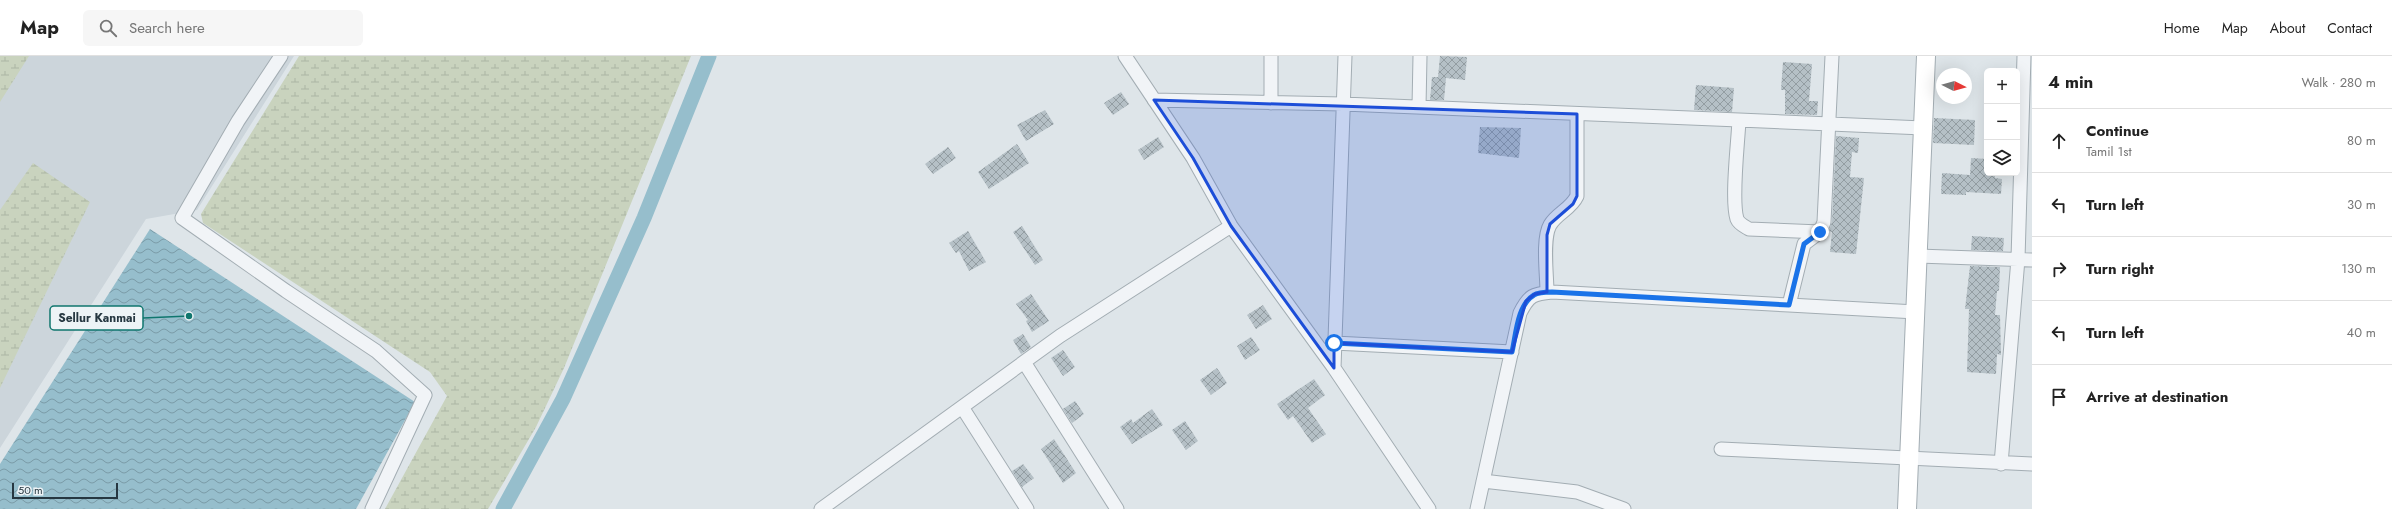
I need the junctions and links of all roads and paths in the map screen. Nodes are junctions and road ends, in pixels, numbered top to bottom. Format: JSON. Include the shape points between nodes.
{"nodes":[{"id":1,"x":281,"y":56,"type":"edge"},
{"id":2,"x":1124,"y":56,"type":"edge"},
{"id":3,"x":1271,"y":56,"type":"edge"},
{"id":4,"x":1345,"y":56,"type":"edge"},
{"id":5,"x":1420,"y":56,"type":"edge"},
{"id":6,"x":1832,"y":56,"type":"edge"},
{"id":7,"x":1926,"y":56,"type":"edge"},
{"id":8,"x":2024,"y":56,"type":"edge"},
{"id":9,"x":1154,"y":100,"type":"junction"},
{"id":10,"x":1271,"y":103,"type":"junction"},
{"id":11,"x":1344,"y":104,"type":"junction"},
{"id":12,"x":1418,"y":107,"type":"junction"},
{"id":13,"x":1577,"y":114,"type":"junction"},
{"id":14,"x":1739,"y":120,"type":"junction"},
{"id":15,"x":1830,"y":123,"type":"junction"},
{"id":16,"x":1923,"y":128,"type":"junction"},
{"id":17,"x":1231,"y":226,"type":"junction"},
{"id":18,"x":1820,"y":232,"type":"junction"},
{"id":19,"x":1918,"y":256,"type":"junction"},
{"id":20,"x":2018,"y":259,"type":"junction"},
{"id":21,"x":2032,"y":260,"type":"edge"},
{"id":22,"x":1547,"y":292,"type":"junction"},
{"id":23,"x":1789,"y":305,"type":"junction"},
{"id":24,"x":1916,"y":312,"type":"junction"},
{"id":25,"x":1334,"y":343,"type":"junction"},
{"id":26,"x":1512,"y":352,"type":"junction"},
{"id":27,"x":1024,"y":362,"type":"junction"},
{"id":28,"x":1334,"y":368,"type":"junction"},
{"id":29,"x":962,"y":407,"type":"junction"},
{"id":30,"x":1721,"y":449,"type":"dead end"},
{"id":31,"x":1909,"y":458,"type":"junction"},
{"id":32,"x":2002,"y":464,"type":"junction"},
{"id":33,"x":2032,"y":464,"type":"edge"},
{"id":34,"x":1483,"y":481,"type":"junction"},
{"id":35,"x":372,"y":509,"type":"edge"},
{"id":36,"x":820,"y":509,"type":"edge"},
{"id":37,"x":1027,"y":509,"type":"edge"},
{"id":38,"x":1117,"y":509,"type":"edge"},
{"id":39,"x":1429,"y":509,"type":"edge"},
{"id":40,"x":1477,"y":509,"type":"edge"},
{"id":41,"x":1624,"y":509,"type":"edge"},
{"id":42,"x":1907,"y":509,"type":"edge"}],
"edges":[{"from":1,"to":35,"type":"street","via":[[238,122],[182,218],[376,351],[425,395]]},
{"from":2,"to":9,"type":"street"},
{"from":3,"to":10,"type":"street"},
{"from":4,"to":11,"type":"street"},
{"from":5,"to":12,"type":"street"},
{"from":6,"to":15,"type":"street"},
{"from":7,"to":16,"type":"street"},
{"from":8,"to":20,"type":"street"},
{"from":9,"to":10,"type":"street"},
{"from":9,"to":17,"type":"street","via":[[1193,158]]},
{"from":10,"to":11,"type":"street"},
{"from":11,"to":12,"type":"street"},
{"from":11,"to":25,"type":"street"},
{"from":12,"to":13,"type":"street"},
{"from":13,"to":14,"type":"street"},
{"from":13,"to":22,"type":"street","via":[[1577,196],[1573,204],[1550,224],[1547,235]]},
{"from":14,"to":15,"type":"street"},
{"from":14,"to":18,"type":"street","via":[[1735,205],[1738,220],[1749,228]]},
{"from":15,"to":16,"type":"street"},
{"from":15,"to":18,"type":"street","via":[[1826,205]]},
{"from":16,"to":19,"type":"street"},
{"from":17,"to":27,"type":"street","via":[[1125,292]]},
{"from":17,"to":28,"type":"street"},
{"from":18,"to":23,"type":"street","via":[[1804,244]]},
{"from":19,"to":20,"type":"street"},
{"from":19,"to":24,"type":"street"},
{"from":20,"to":21,"type":"street"},
{"from":20,"to":32,"type":"street"},
{"from":22,"to":23,"type":"street"},
{"from":22,"to":26,"type":"street","via":[[1535,294],[1526,301],[1520,313]]},
{"from":23,"to":24,"type":"street"},
{"from":24,"to":31,"type":"street"},
{"from":25,"to":26,"type":"street"},
{"from":25,"to":28,"type":"street"},
{"from":26,"to":34,"type":"street"},
{"from":27,"to":29,"type":"street"},
{"from":27,"to":38,"type":"street"},
{"from":28,"to":39,"type":"street"},
{"from":29,"to":36,"type":"street"},
{"from":29,"to":37,"type":"street"},
{"from":30,"to":31,"type":"street"},
{"from":31,"to":32,"type":"street"},
{"from":31,"to":42,"type":"street"},
{"from":32,"to":33,"type":"street"},
{"from":34,"to":40,"type":"street"},
{"from":34,"to":41,"type":"street","via":[[1577,492]]}]}
